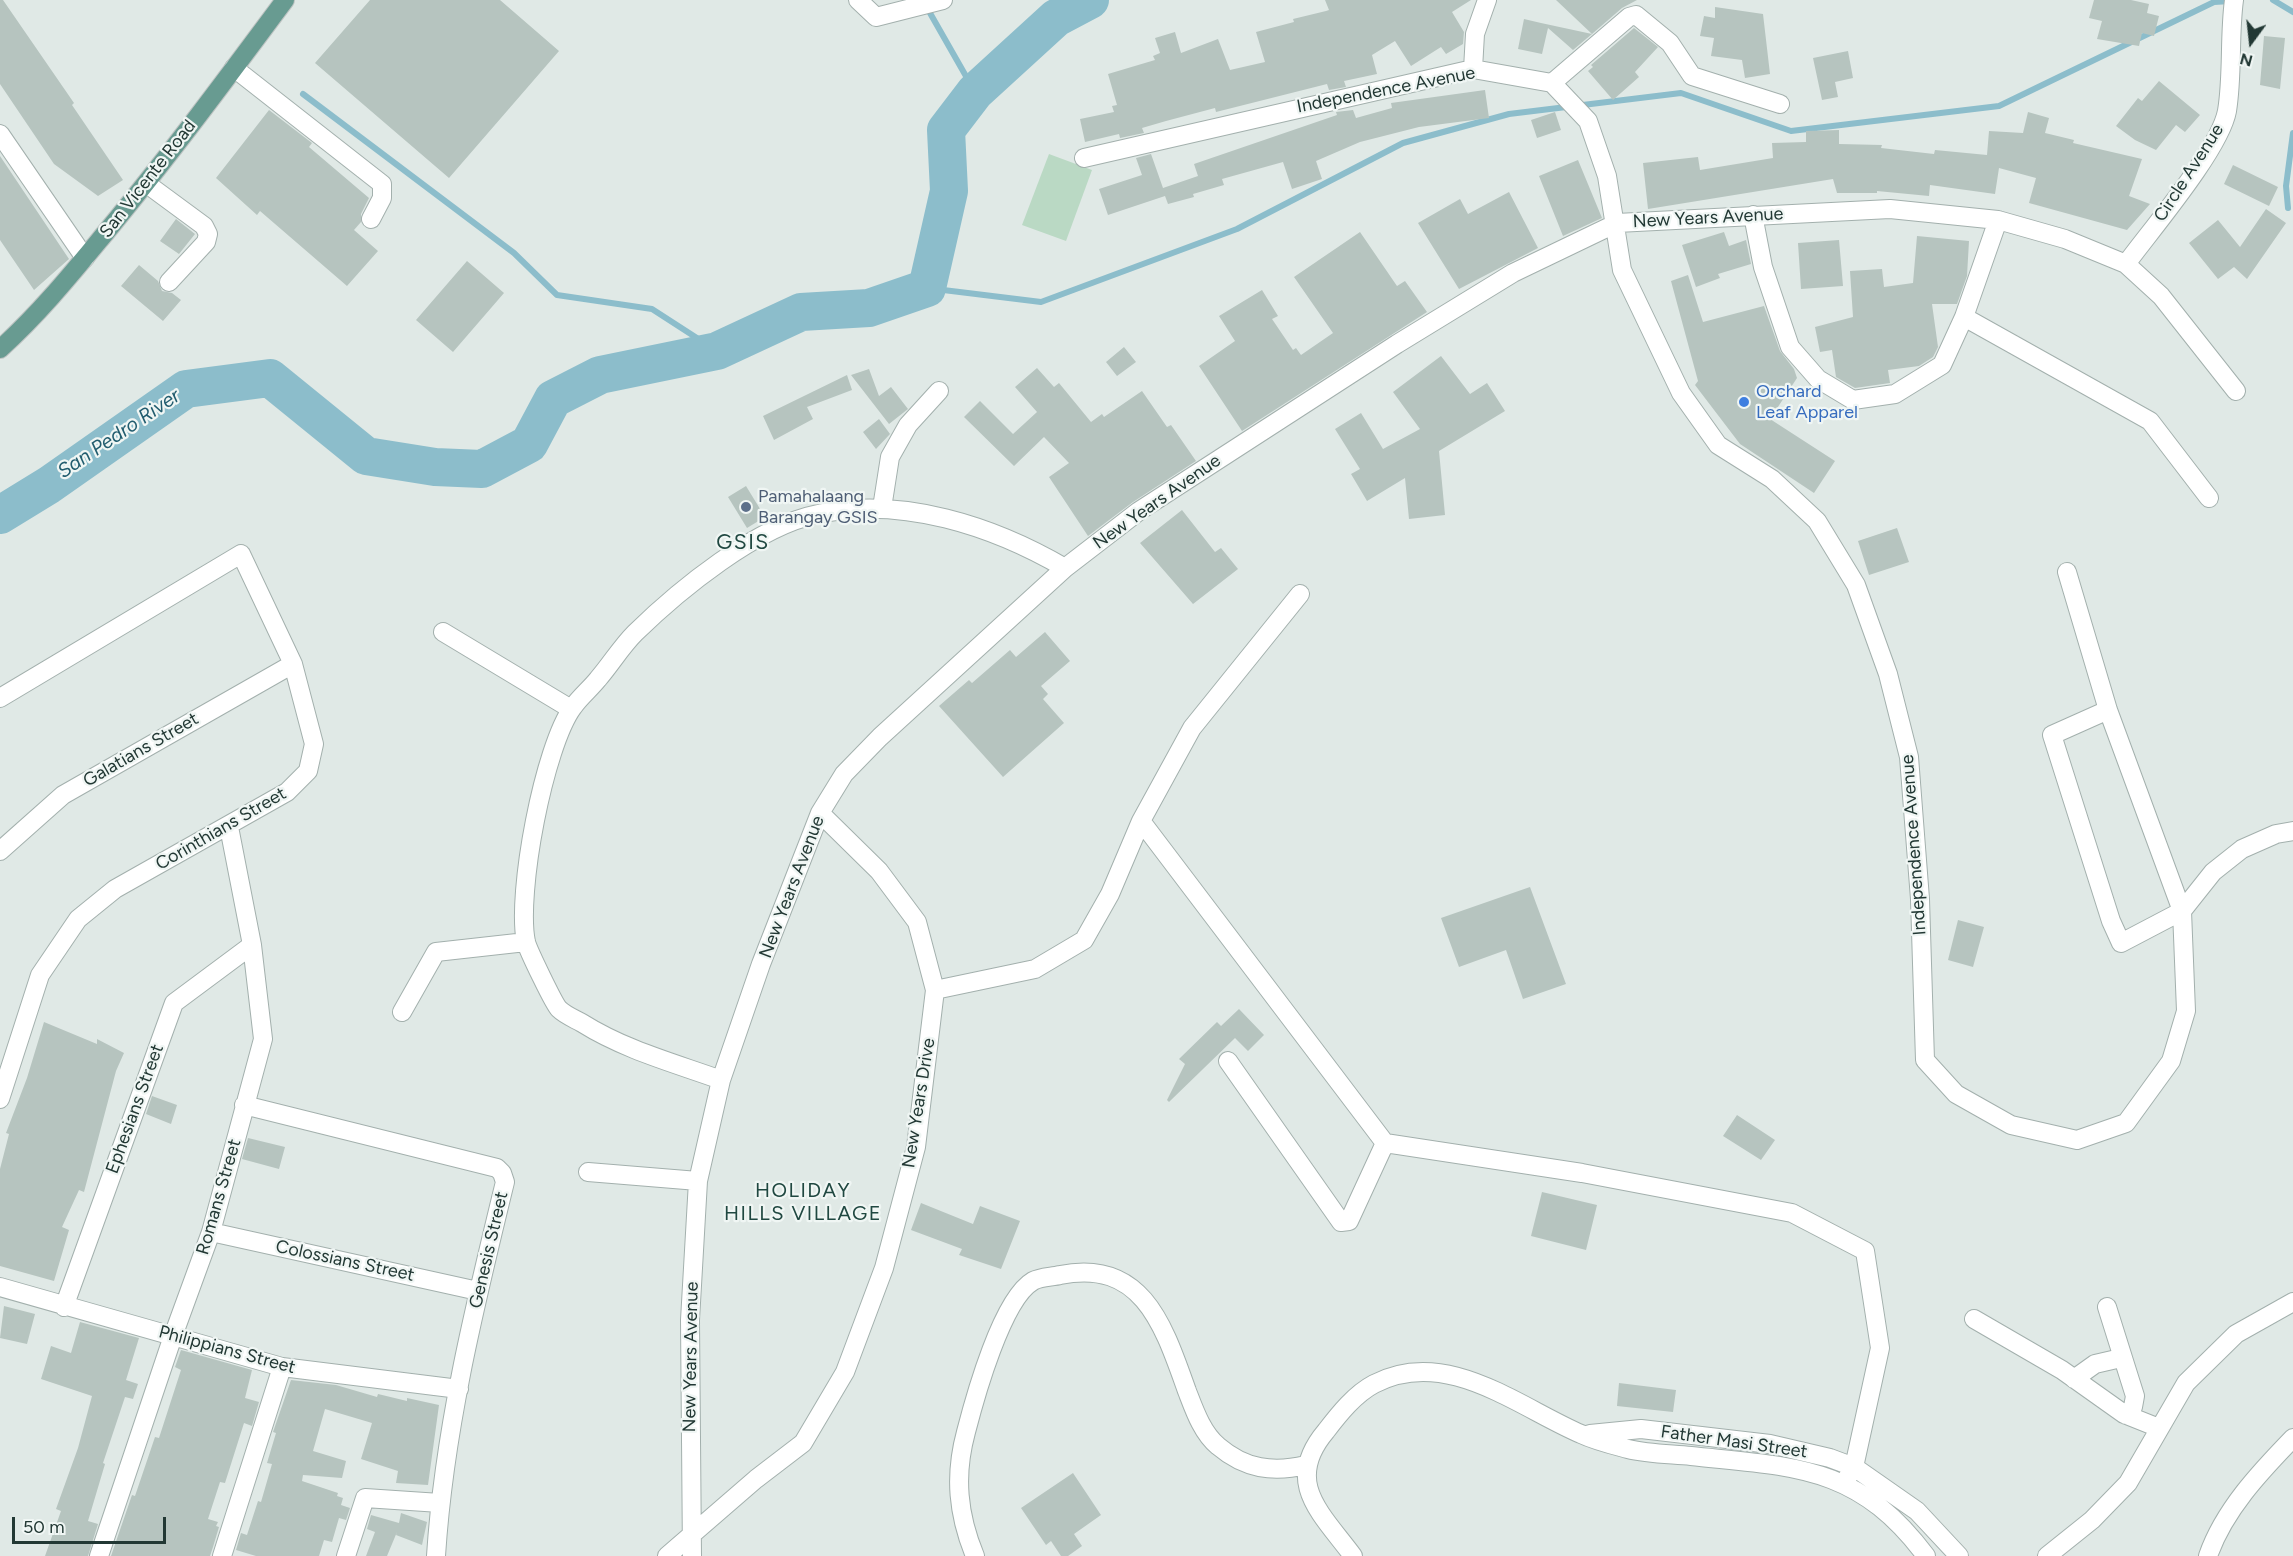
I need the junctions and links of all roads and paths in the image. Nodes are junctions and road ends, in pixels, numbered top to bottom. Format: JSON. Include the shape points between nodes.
{"nodes":[{"id":1,"x":285,"y":0,"type":"edge"},
{"id":2,"x":858,"y":0,"type":"edge"},
{"id":3,"x":943,"y":0,"type":"edge"},
{"id":4,"x":1487,"y":0,"type":"edge"},
{"id":5,"x":2234,"y":0,"type":"edge"},
{"id":6,"x":234,"y":68,"type":"junction"},
{"id":7,"x":1473,"y":69,"type":"junction"},
{"id":8,"x":1554,"y":86,"type":"junction"},
{"id":9,"x":1780,"y":104,"type":"dead end"},
{"id":10,"x":0,"y":134,"type":"edge"},
{"id":11,"x":1084,"y":158,"type":"dead end"},
{"id":12,"x":147,"y":184,"type":"junction"},
{"id":13,"x":1753,"y":215,"type":"junction"},
{"id":14,"x":371,"y":219,"type":"dead end"},
{"id":15,"x":1998,"y":220,"type":"junction"},
{"id":16,"x":1617,"y":223,"type":"junction"},
{"id":17,"x":85,"y":258,"type":"junction"},
{"id":18,"x":2126,"y":264,"type":"junction"},
{"id":19,"x":169,"y":282,"type":"dead end"},
{"id":20,"x":1964,"y":317,"type":"junction"},
{"id":21,"x":0,"y":349,"type":"edge"},
{"id":22,"x":2236,"y":390,"type":"dead end"},
{"id":23,"x":939,"y":391,"type":"dead end"},
{"id":24,"x":2209,"y":498,"type":"dead end"},
{"id":25,"x":882,"y":508,"type":"junction"},
{"id":26,"x":1065,"y":568,"type":"junction"},
{"id":27,"x":2067,"y":572,"type":"dead end"},
{"id":28,"x":1300,"y":594,"type":"dead end"},
{"id":29,"x":443,"y":632,"type":"dead end"},
{"id":30,"x":293,"y":664,"type":"junction"},
{"id":31,"x":0,"y":698,"type":"edge"},
{"id":32,"x":571,"y":709,"type":"junction"},
{"id":33,"x":2108,"y":710,"type":"junction"},
{"id":34,"x":819,"y":813,"type":"junction"},
{"id":35,"x":1141,"y":821,"type":"junction"},
{"id":36,"x":229,"y":827,"type":"junction"},
{"id":37,"x":2293,"y":831,"type":"edge"},
{"id":38,"x":0,"y":851,"type":"edge"},
{"id":39,"x":2182,"y":911,"type":"junction"},
{"id":40,"x":526,"y":942,"type":"junction"},
{"id":41,"x":252,"y":945,"type":"junction"},
{"id":42,"x":935,"y":990,"type":"junction"},
{"id":43,"x":402,"y":1012,"type":"dead end"},
{"id":44,"x":1228,"y":1061,"type":"dead end"},
{"id":45,"x":721,"y":1080,"type":"junction"},
{"id":46,"x":0,"y":1099,"type":"edge"},
{"id":47,"x":244,"y":1105,"type":"junction"},
{"id":48,"x":1385,"y":1143,"type":"junction"},
{"id":49,"x":588,"y":1172,"type":"dead end"},
{"id":50,"x":698,"y":1181,"type":"junction"},
{"id":51,"x":211,"y":1232,"type":"junction"},
{"id":52,"x":0,"y":1287,"type":"edge"},
{"id":53,"x":478,"y":1291,"type":"junction"},
{"id":54,"x":2293,"y":1302,"type":"edge"},
{"id":55,"x":64,"y":1307,"type":"junction"},
{"id":56,"x":2107,"y":1307,"type":"dead end"},
{"id":57,"x":1974,"y":1319,"type":"dead end"},
{"id":58,"x":173,"y":1336,"type":"junction"},
{"id":59,"x":2121,"y":1358,"type":"junction"},
{"id":60,"x":282,"y":1367,"type":"junction"},
{"id":61,"x":2074,"y":1379,"type":"junction"},
{"id":62,"x":459,"y":1389,"type":"junction"},
{"id":63,"x":2126,"y":1415,"type":"junction"},
{"id":64,"x":2159,"y":1428,"type":"junction"},
{"id":65,"x":1582,"y":1435,"type":"junction"},
{"id":66,"x":2293,"y":1438,"type":"edge"},
{"id":67,"x":1306,"y":1465,"type":"junction"},
{"id":68,"x":1854,"y":1467,"type":"junction"},
{"id":69,"x":1844,"y":1483,"type":"junction"},
{"id":70,"x":440,"y":1503,"type":"junction"},
{"id":71,"x":691,"y":1547,"type":"edge"},
{"id":72,"x":99,"y":1556,"type":"edge"},
{"id":73,"x":222,"y":1556,"type":"edge"},
{"id":74,"x":346,"y":1556,"type":"edge"},
{"id":75,"x":436,"y":1556,"type":"edge"},
{"id":76,"x":667,"y":1556,"type":"edge"},
{"id":77,"x":975,"y":1556,"type":"edge"},
{"id":78,"x":1353,"y":1556,"type":"edge"},
{"id":79,"x":1926,"y":1556,"type":"edge"},
{"id":80,"x":1959,"y":1556,"type":"edge"},
{"id":81,"x":2047,"y":1556,"type":"edge"},
{"id":82,"x":2208,"y":1556,"type":"edge"}],
"edges":[{"from":1,"to":6,"type":"main road","name":"San Vicente Road"},
{"from":2,"to":3,"type":"street","via":[[876,17]]},
{"from":4,"to":7,"type":"street","via":[[1475,34]]},
{"from":5,"to":18,"type":"street","name":"Circle Avenue","via":[[2230,85],[2222,128]]},
{"from":6,"to":12,"type":"main road","name":"San Vicente Road"},
{"from":6,"to":14,"type":"street","via":[[382,184],[382,198]]},
{"from":7,"to":8,"type":"street","name":"Independence Avenue"},
{"from":7,"to":11,"type":"street","name":"Independence Avenue"},
{"from":8,"to":9,"type":"street","via":[[1636,15],[1670,43],[1692,76]]},
{"from":8,"to":16,"type":"street","name":"Independence Avenue","via":[[1588,121],[1607,176]]},
{"from":10,"to":17,"type":"street"},
{"from":12,"to":17,"type":"main road","name":"San Vicente Road"},
{"from":12,"to":19,"type":"street","via":[[204,226],[208,234],[207,242]]},
{"from":13,"to":15,"type":"street","name":"New Years Avenue","via":[[1890,209]]},
{"from":13,"to":16,"type":"street","name":"New Years Avenue"},
{"from":13,"to":20,"type":"street","via":[[1763,267],[1790,347],[1818,379],[1853,400],[1895,394],[1942,365]]},
{"from":15,"to":18,"type":"street","name":"New Years Avenue","via":[[2065,239]]},
{"from":15,"to":20,"type":"street"},
{"from":16,"to":26,"type":"street","name":"New Years Avenue","via":[[1513,273],[1397,344],[1138,510]]},
{"from":16,"to":39,"type":"street","name":"Independence Avenue","via":[[1622,270],[1682,393],[1718,445],[1772,479],[1817,521],[1856,585],[1888,674],[1909,757],[1920,899],[1925,1060],[1956,1094],[2011,1125],[2077,1140],[2126,1124],[2171,1061],[2186,1011]]},
{"from":17,"to":21,"type":"main road","name":"San Vicente Road"},
{"from":18,"to":22,"type":"street","name":"New Years Avenue","via":[[2161,296]]},
{"from":20,"to":24,"type":"street","via":[[2150,422]]},
{"from":23,"to":25,"type":"street","via":[[908,425],[890,457]]},
{"from":25,"to":26,"type":"street","via":[[979,529],[1037,552]]},
{"from":25,"to":32,"type":"street","via":[[817,514],[755,541],[693,582],[633,634]]},
{"from":26,"to":34,"type":"street","name":"New Years Avenue","via":[[880,737],[844,774]]},
{"from":27,"to":33,"type":"street","name":"Independence Avenue"},
{"from":28,"to":35,"type":"street","via":[[1192,728]]},
{"from":29,"to":32,"type":"street"},
{"from":30,"to":31,"type":"street","name":"Corinthians Street","via":[[241,554]]},
{"from":30,"to":36,"type":"street","name":"Corinthians Street","via":[[314,744],[308,771],[287,792]]},
{"from":30,"to":38,"type":"street","name":"Galatians Street","via":[[63,795]]},
{"from":32,"to":40,"type":"street","via":[[551,758],[532,831],[525,899]]},
{"from":33,"to":39,"type":"street","name":"Independence Avenue"},
{"from":33,"to":39,"type":"street","via":[[2052,735],[2111,921],[2121,943]]},
{"from":34,"to":42,"type":"street","name":"New Years Drive","via":[[879,871],[917,922]]},
{"from":34,"to":45,"type":"street","name":"New Years Avenue"},
{"from":35,"to":42,"type":"street","via":[[1110,894],[1084,940],[1035,969]]},
{"from":35,"to":48,"type":"street"},
{"from":36,"to":41,"type":"street","name":"Romans Street"},
{"from":36,"to":46,"type":"street","name":"Corinthians Street","via":[[115,889],[78,919],[40,975]]},
{"from":37,"to":39,"type":"street","via":[[2242,849],[2212,872]]},
{"from":40,"to":43,"type":"street","via":[[436,952]]},
{"from":40,"to":45,"type":"street","via":[[559,1009],[612,1042]]},
{"from":41,"to":47,"type":"street","name":"Romans Street","via":[[263,1040]]},
{"from":41,"to":55,"type":"street","name":"Ephesians Street","via":[[174,1003]]},
{"from":42,"to":71,"type":"street","name":"New Years Drive","via":[[916,1147],[884,1268],[845,1372],[803,1443],[756,1479]]},
{"from":44,"to":48,"type":"street","via":[[1341,1222],[1349,1221]]},
{"from":45,"to":50,"type":"street","name":"New Years Avenue"},
{"from":47,"to":51,"type":"street","name":"Romans Street"},
{"from":47,"to":53,"type":"street","name":"Genesis Street","via":[[497,1168],[505,1182]]},
{"from":48,"to":68,"type":"street","via":[[1582,1173],[1792,1213],[1865,1251],[1880,1348]]},
{"from":49,"to":50,"type":"street"},
{"from":50,"to":71,"type":"street","name":"New Years Avenue","via":[[690,1320]]},
{"from":51,"to":53,"type":"street","name":"Colossians Street"},
{"from":51,"to":58,"type":"street","name":"Romans Street"},
{"from":52,"to":55,"type":"street","name":"Philippians Street"},
{"from":53,"to":62,"type":"street","name":"Genesis Street"},
{"from":54,"to":64,"type":"street","via":[[2236,1334],[2186,1383]]},
{"from":55,"to":58,"type":"street","name":"Philippians Street"},
{"from":56,"to":59,"type":"street"},
{"from":57,"to":61,"type":"street"},
{"from":58,"to":60,"type":"street","name":"Philippians Street"},
{"from":58,"to":72,"type":"street","name":"Romans Street"},
{"from":59,"to":61,"type":"street","via":[[2095,1364]]},
{"from":59,"to":63,"type":"street","via":[[2135,1396]]},
{"from":60,"to":62,"type":"street","name":"Philippians Street"},
{"from":60,"to":73,"type":"street"},
{"from":61,"to":63,"type":"street"},
{"from":62,"to":70,"type":"street","name":"Genesis Street"},
{"from":63,"to":64,"type":"street"},
{"from":64,"to":81,"type":"street","via":[[2128,1483],[2092,1520]]},
{"from":65,"to":67,"type":"street","name":"Father Masi Street","via":[[1464,1377],[1440,1372],[1406,1374],[1374,1384],[1344,1409]]},
{"from":65,"to":68,"type":"street","name":"Father Masi Street","via":[[1652,1430],[1770,1444]]},
{"from":65,"to":69,"type":"street","name":"Father Masi Street","via":[[1631,1450],[1797,1467]]},
{"from":66,"to":82,"type":"street","via":[[2262,1470],[2225,1520]]},
{"from":67,"to":77,"type":"street","via":[[1262,1469],[1216,1445],[1202,1426],[1165,1330],[1147,1302],[1124,1281],[1099,1272],[1033,1281],[1014,1301],[1001,1324],[965,1434],[960,1491],[963,1525]]},
{"from":67,"to":78,"type":"street","via":[[1306,1488]]},
{"from":68,"to":69,"type":"street"},
{"from":68,"to":80,"type":"street","name":"Father Masi Street","via":[[1917,1511]]},
{"from":69,"to":79,"type":"street","name":"Father Masi Street","via":[[1872,1500],[1906,1530]]},
{"from":70,"to":74,"type":"street","via":[[365,1498]]},
{"from":70,"to":75,"type":"street","name":"Genesis Street"},
{"from":71,"to":76,"type":"street","name":"New Years Drive"}]}
